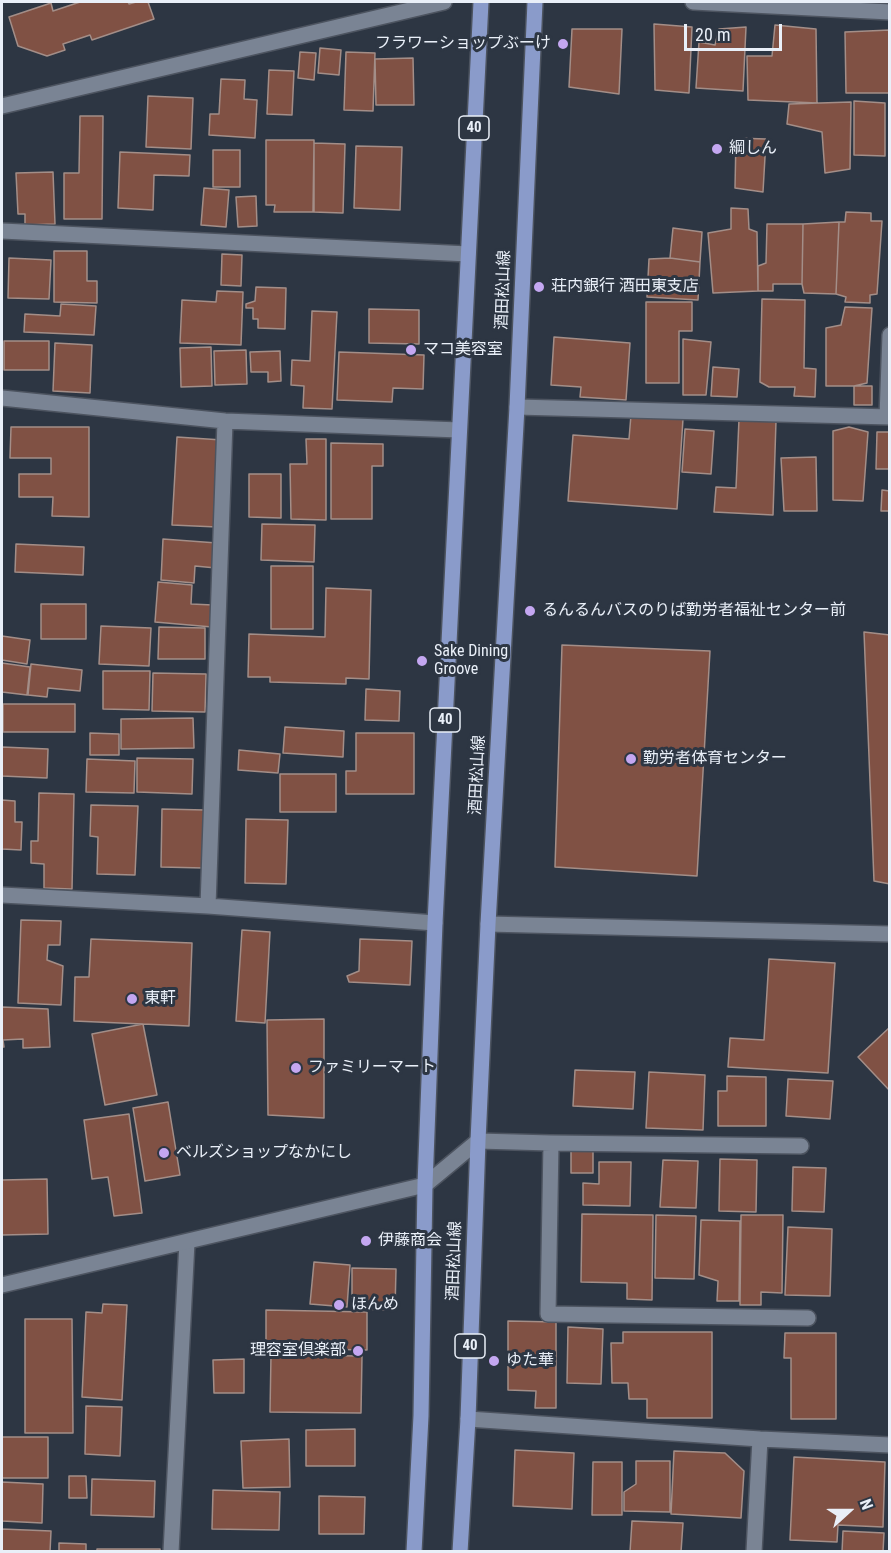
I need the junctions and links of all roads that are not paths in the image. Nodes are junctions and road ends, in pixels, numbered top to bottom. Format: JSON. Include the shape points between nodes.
{"nodes":[{"id":1,"x":444,"y":2,"type":"edge"},
{"id":2,"x":481,"y":2,"type":"edge"},
{"id":3,"x":535,"y":2,"type":"edge"},
{"id":4,"x":693,"y":2,"type":"edge"},
{"id":5,"x":890,"y":12,"type":"edge"},
{"id":6,"x":2,"y":106,"type":"edge"},
{"id":7,"x":2,"y":231,"type":"edge"},
{"id":8,"x":468,"y":254,"type":"junction"},
{"id":9,"x":890,"y":334,"type":"edge"},
{"id":10,"x":2,"y":398,"type":"edge"},
{"id":11,"x":517,"y":407,"type":"junction"},
{"id":12,"x":888,"y":417,"type":"edge"},
{"id":13,"x":225,"y":422,"type":"junction"},
{"id":14,"x":459,"y":429,"type":"junction"},
{"id":15,"x":2,"y":895,"type":"edge"},
{"id":16,"x":208,"y":906,"type":"junction"},
{"id":17,"x":435,"y":923,"type":"junction"},
{"id":18,"x":488,"y":924,"type":"junction"},
{"id":19,"x":890,"y":934,"type":"edge"},
{"id":20,"x":478,"y":1141,"type":"junction"},
{"id":21,"x":551,"y":1143,"type":"junction"},
{"id":22,"x":801,"y":1146,"type":"dead end"},
{"id":23,"x":425,"y":1185,"type":"junction"},
{"id":24,"x":187,"y":1242,"type":"junction"},
{"id":25,"x":2,"y":1285,"type":"edge"},
{"id":26,"x":808,"y":1318,"type":"dead end"},
{"id":27,"x":468,"y":1419,"type":"junction"},
{"id":28,"x":759,"y":1439,"type":"junction"},
{"id":29,"x":890,"y":1445,"type":"edge"},
{"id":30,"x":171,"y":1551,"type":"edge"},
{"id":31,"x":414,"y":1551,"type":"edge"},
{"id":32,"x":460,"y":1551,"type":"edge"},
{"id":33,"x":754,"y":1551,"type":"edge"}],
"edges":[{"from":1,"to":6,"type":"street"},
{"from":2,"to":8,"type":"main road","name":"酒田松山線","number":"40"},
{"from":3,"to":11,"type":"main road","name":"酒田松山線","number":"40"},
{"from":4,"to":5,"type":"street"},
{"from":7,"to":8,"type":"street"},
{"from":8,"to":14,"type":"main road","name":"酒田松山線","number":"40"},
{"from":9,"to":12,"type":"street"},
{"from":10,"to":13,"type":"street"},
{"from":11,"to":12,"type":"street"},
{"from":11,"to":18,"type":"main road","name":"酒田松山線","number":"40"},
{"from":13,"to":14,"type":"street"},
{"from":13,"to":16,"type":"street"},
{"from":14,"to":17,"type":"main road","name":"酒田松山線","number":"40"},
{"from":15,"to":16,"type":"street"},
{"from":16,"to":17,"type":"street"},
{"from":17,"to":23,"type":"main road","name":"酒田松山線","number":"40"},
{"from":18,"to":19,"type":"street"},
{"from":18,"to":20,"type":"main road","name":"酒田松山線","number":"40"},
{"from":20,"to":21,"type":"street"},
{"from":20,"to":23,"type":"street"},
{"from":20,"to":27,"type":"main road","name":"酒田松山線","number":"40"},
{"from":21,"to":22,"type":"street"},
{"from":21,"to":26,"type":"street","via":[[548,1314]]},
{"from":23,"to":24,"type":"street"},
{"from":23,"to":31,"type":"main road","name":"酒田松山線","number":"40"},
{"from":24,"to":25,"type":"street"},
{"from":24,"to":30,"type":"street"},
{"from":27,"to":28,"type":"street"},
{"from":27,"to":32,"type":"main road","name":"酒田松山線","number":"40"},
{"from":28,"to":29,"type":"street"},
{"from":28,"to":33,"type":"street"}]}
